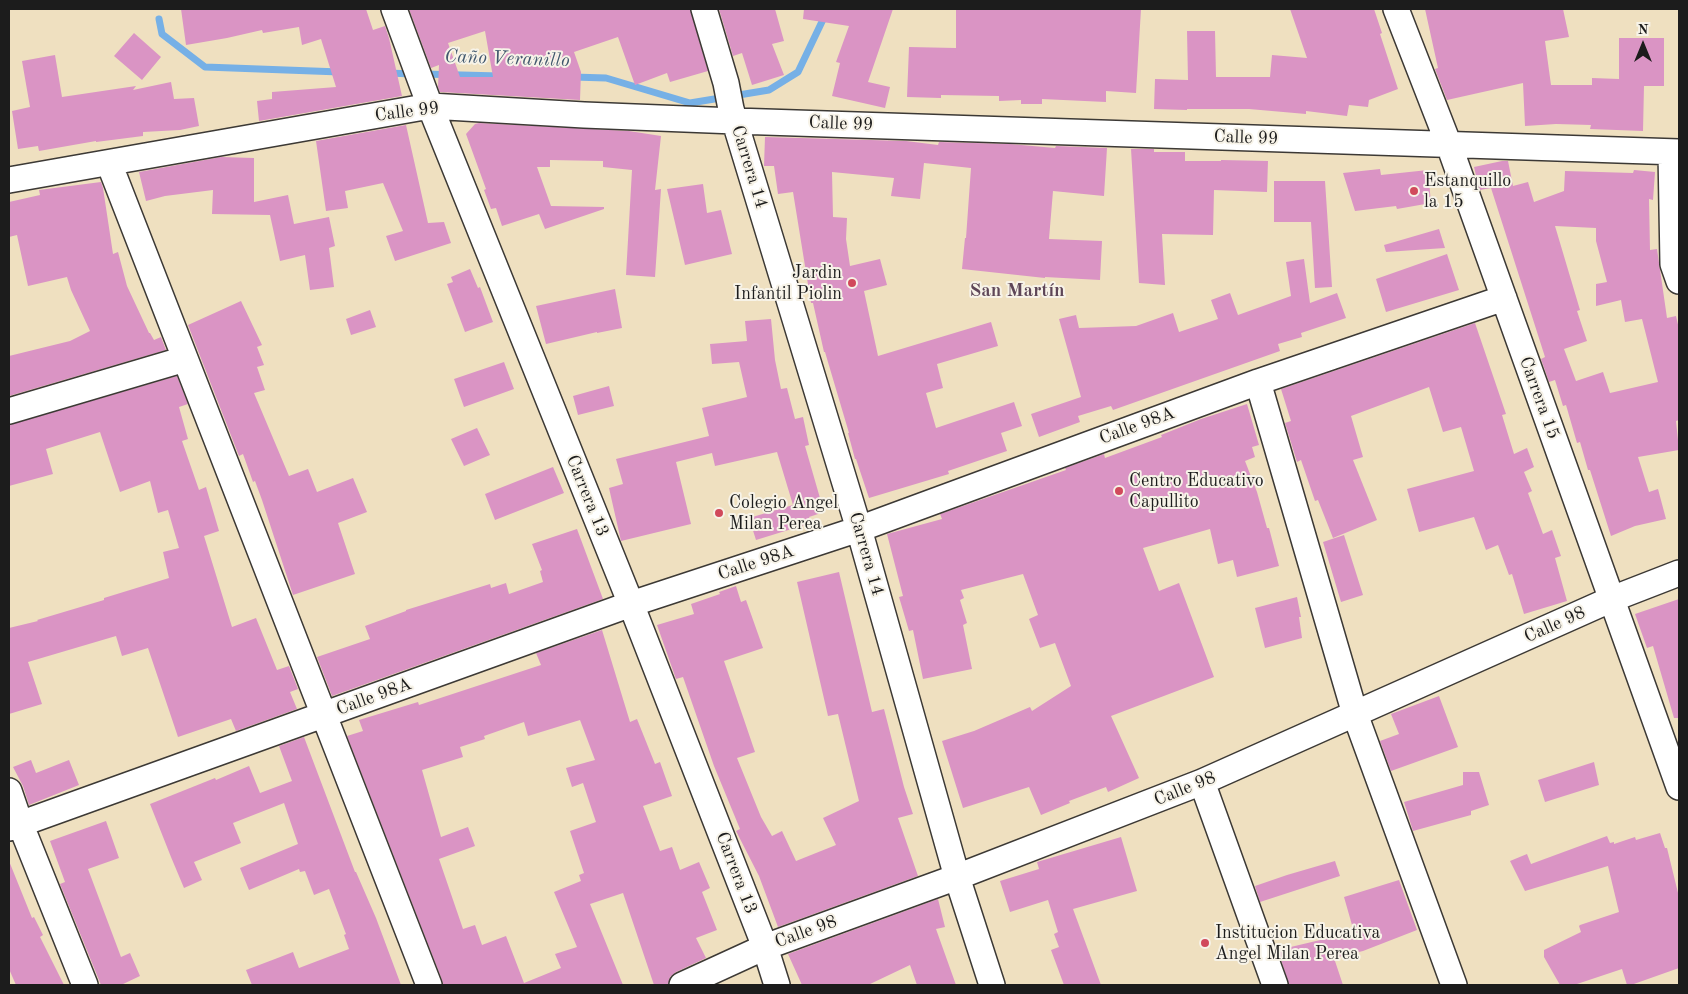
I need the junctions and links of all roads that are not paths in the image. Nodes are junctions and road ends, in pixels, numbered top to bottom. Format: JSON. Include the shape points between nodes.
{"nodes":[{"id":1,"x":394,"y":9,"type":"edge"},
{"id":2,"x":704,"y":9,"type":"edge"},
{"id":3,"x":1396,"y":9,"type":"edge"},
{"id":4,"x":428,"y":100,"type":"junction"},
{"id":5,"x":733,"y":115,"type":"junction"},
{"id":6,"x":1448,"y":145,"type":"junction"},
{"id":7,"x":1675,"y":152,"type":"edge"},
{"id":8,"x":109,"y":163,"type":"junction"},
{"id":9,"x":9,"y":180,"type":"edge"},
{"id":10,"x":1679,"y":281,"type":"edge"},
{"id":11,"x":1504,"y":298,"type":"junction"},
{"id":12,"x":185,"y":359,"type":"junction"},
{"id":13,"x":1258,"y":382,"type":"junction"},
{"id":14,"x":9,"y":411,"type":"edge"},
{"id":15,"x":859,"y":529,"type":"junction"},
{"id":16,"x":1679,"y":573,"type":"edge"},
{"id":17,"x":1612,"y":600,"type":"junction"},
{"id":18,"x":631,"y":604,"type":"junction"},
{"id":19,"x":1355,"y":714,"type":"junction"},
{"id":20,"x":324,"y":715,"type":"junction"},
{"id":21,"x":1202,"y":782,"type":"junction"},
{"id":22,"x":1679,"y":787,"type":"edge"},
{"id":23,"x":9,"y":791,"type":"edge"},
{"id":24,"x":14,"y":826,"type":"edge"},
{"id":25,"x":957,"y":877,"type":"junction"},
{"id":26,"x":765,"y":947,"type":"junction"},
{"id":27,"x":85,"y":985,"type":"edge"},
{"id":28,"x":429,"y":985,"type":"edge"},
{"id":29,"x":682,"y":985,"type":"edge"},
{"id":30,"x":777,"y":985,"type":"edge"},
{"id":31,"x":992,"y":985,"type":"edge"},
{"id":32,"x":1275,"y":985,"type":"edge"},
{"id":33,"x":1454,"y":985,"type":"edge"}],
"edges":[{"from":1,"to":4,"type":"street","name":"Carrera 13"},
{"from":2,"to":5,"type":"street","name":"Carrera 14"},
{"from":3,"to":6,"type":"street","name":"Carrera 15"},
{"from":4,"to":5,"type":"street","name":"Calle 99","via":[[584,115]]},
{"from":4,"to":8,"type":"street","name":"Calle 99"},
{"from":4,"to":18,"type":"street","name":"Carrera 13"},
{"from":5,"to":6,"type":"street","name":"Calle 99"},
{"from":5,"to":15,"type":"street","name":"Carrera 14"},
{"from":6,"to":7,"type":"street","name":"Calle 99"},
{"from":6,"to":11,"type":"street","name":"Carrera 15"},
{"from":7,"to":10,"type":"street","via":[[1673,264]]},
{"from":8,"to":9,"type":"street","name":"Calle 99"},
{"from":8,"to":12,"type":"street"},
{"from":11,"to":13,"type":"street","name":"Calle 98A"},
{"from":11,"to":17,"type":"street","name":"Carrera 15"},
{"from":12,"to":14,"type":"street"},
{"from":12,"to":20,"type":"street"},
{"from":13,"to":15,"type":"street","name":"Calle 98A"},
{"from":13,"to":19,"type":"street"},
{"from":15,"to":18,"type":"street","name":"Calle 98A"},
{"from":15,"to":25,"type":"street","name":"Carrera 14"},
{"from":16,"to":17,"type":"street","name":"Calle 98"},
{"from":17,"to":19,"type":"street","name":"Calle 98"},
{"from":17,"to":22,"type":"street","name":"Carrera 15"},
{"from":18,"to":20,"type":"street","name":"Calle 98A"},
{"from":18,"to":26,"type":"street","name":"Carrera 13"},
{"from":19,"to":21,"type":"street","name":"Calle 98"},
{"from":19,"to":33,"type":"street"},
{"from":20,"to":24,"type":"street","name":"Calle 98A"},
{"from":20,"to":28,"type":"street"},
{"from":21,"to":25,"type":"street","name":"Calle 98"},
{"from":21,"to":32,"type":"street"},
{"from":23,"to":24,"type":"street"},
{"from":24,"to":27,"type":"street"},
{"from":25,"to":26,"type":"street","name":"Calle 98"},
{"from":25,"to":31,"type":"street","name":"Carrera 14"},
{"from":26,"to":29,"type":"street","name":"Calle 98"},
{"from":26,"to":30,"type":"street","name":"Carrera 13"}]}
